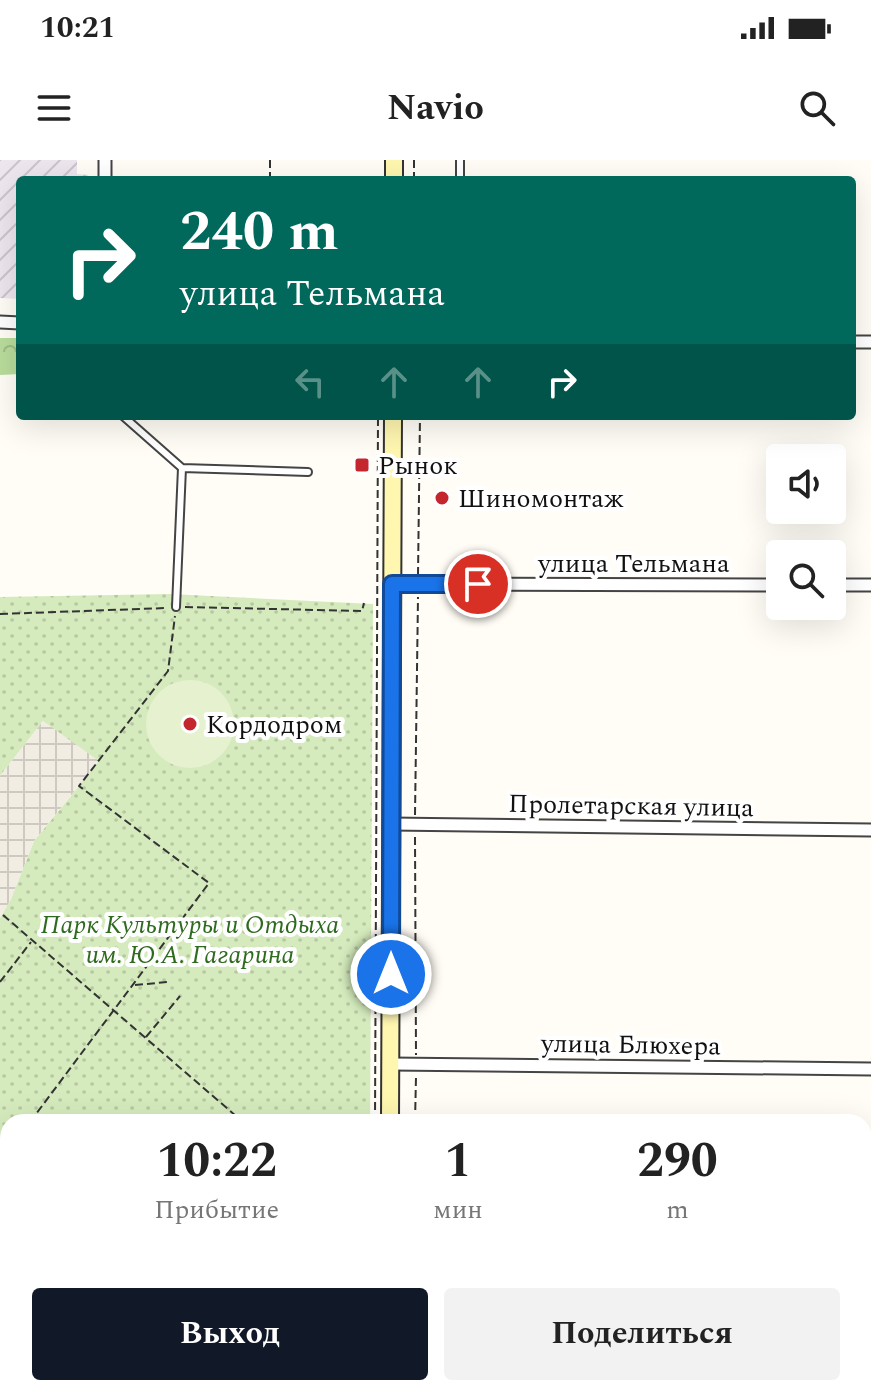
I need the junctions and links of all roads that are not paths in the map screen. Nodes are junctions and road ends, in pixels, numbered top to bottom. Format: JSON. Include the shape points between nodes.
{"nodes":[{"id":1,"x":127,"y":420,"type":"edge"},
{"id":2,"x":393,"y":420,"type":"edge"},
{"id":3,"x":182,"y":468,"type":"junction"},
{"id":4,"x":308,"y":472,"type":"dead end"},
{"id":5,"x":392,"y":584,"type":"junction"},
{"id":6,"x":766,"y":585,"type":"edge"},
{"id":7,"x":846,"y":585,"type":"edge"},
{"id":8,"x":871,"y":585,"type":"edge"},
{"id":9,"x":176,"y":607,"type":"road end"},
{"id":10,"x":391,"y":824,"type":"junction"},
{"id":11,"x":871,"y":830,"type":"edge"},
{"id":12,"x":391,"y":1064,"type":"junction"},
{"id":13,"x":871,"y":1069,"type":"edge"},
{"id":14,"x":390,"y":1114,"type":"edge"}],
"edges":[{"from":1,"to":3,"type":"lane"},
{"from":2,"to":5,"type":"main road"},
{"from":3,"to":4,"type":"lane"},
{"from":3,"to":9,"type":"lane"},
{"from":5,"to":6,"type":"street","name":"улица Тельмана"},
{"from":5,"to":10,"type":"main road"},
{"from":7,"to":8,"type":"street"},
{"from":10,"to":11,"type":"street","name":"Пролетарская улица"},
{"from":10,"to":12,"type":"main road"},
{"from":12,"to":13,"type":"street","name":"улица Блюхера"},
{"from":12,"to":14,"type":"main road"}]}
